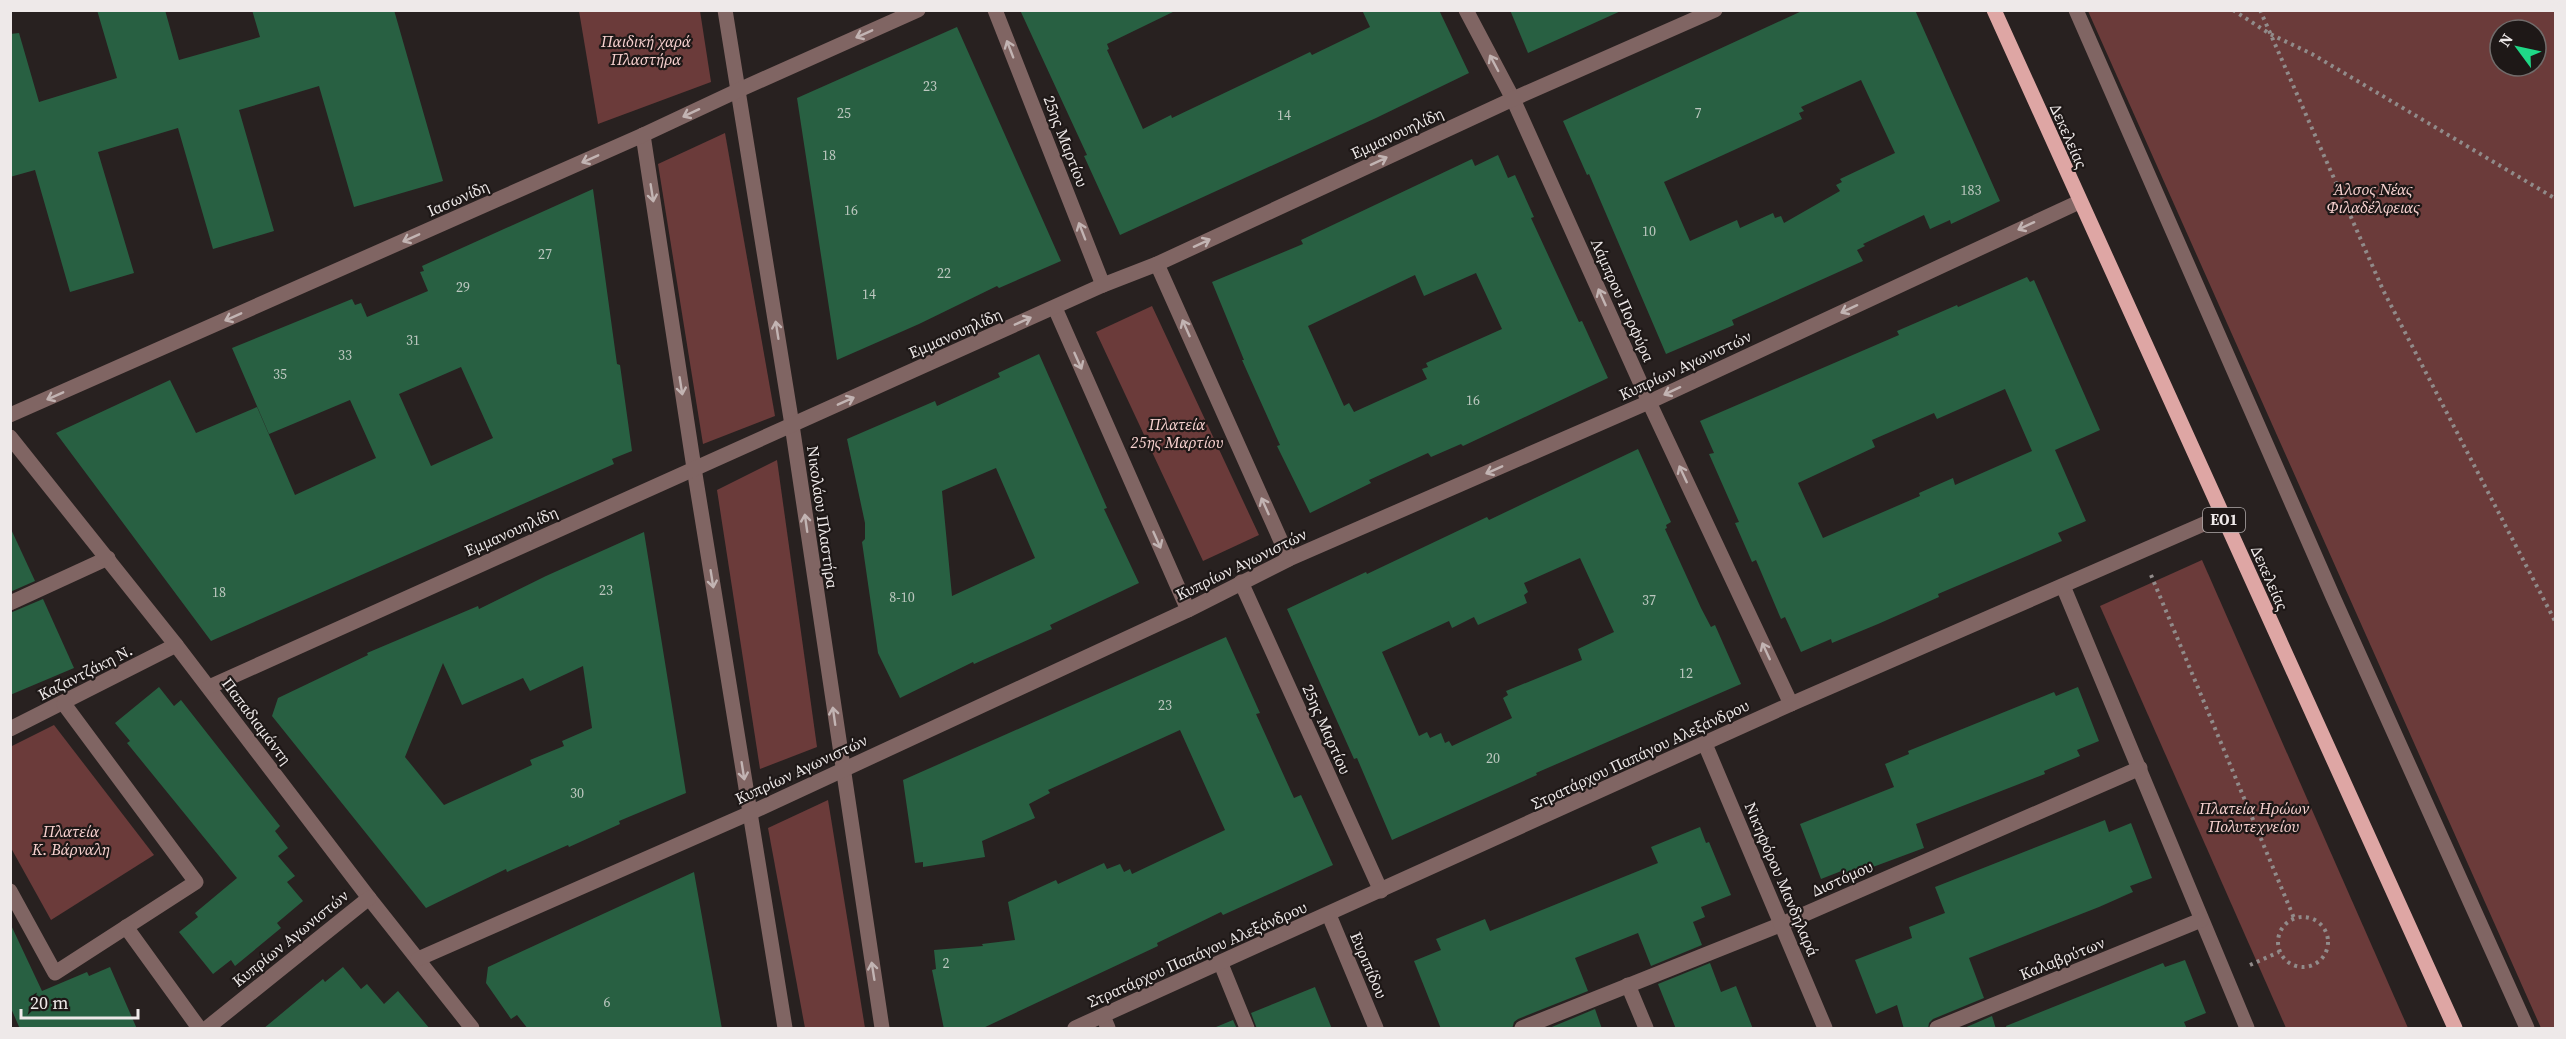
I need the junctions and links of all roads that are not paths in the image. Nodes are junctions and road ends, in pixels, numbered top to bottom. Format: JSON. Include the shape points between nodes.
{"nodes":[{"id":1,"x":725,"y":10,"type":"edge"},
{"id":2,"x":918,"y":10,"type":"edge"},
{"id":3,"x":995,"y":10,"type":"edge"},
{"id":4,"x":1466,"y":10,"type":"edge"},
{"id":5,"x":1715,"y":10,"type":"edge"},
{"id":6,"x":1994,"y":10,"type":"edge"},
{"id":7,"x":2076,"y":10,"type":"edge"},
{"id":8,"x":738,"y":90,"type":"junction"},
{"id":9,"x":1513,"y":99,"type":"junction"},
{"id":10,"x":643,"y":135,"type":"junction"},
{"id":11,"x":2079,"y":202,"type":"junction"},
{"id":12,"x":1157,"y":264,"type":"junction"},
{"id":13,"x":1103,"y":285,"type":"junction"},
{"id":14,"x":1054,"y":308,"type":"junction"},
{"id":15,"x":1649,"y":402,"type":"junction"},
{"id":16,"x":10,"y":415,"type":"edge"},
{"id":17,"x":792,"y":425,"type":"junction"},
{"id":18,"x":10,"y":437,"type":"edge"},
{"id":19,"x":694,"y":468,"type":"junction"},
{"id":20,"x":2222,"y":516,"type":"junction"},
{"id":21,"x":108,"y":558,"type":"junction"},
{"id":22,"x":1289,"y":559,"type":"junction"},
{"id":23,"x":1241,"y":582,"type":"junction"},
{"id":24,"x":2063,"y":586,"type":"junction"},
{"id":25,"x":10,"y":603,"type":"edge"},
{"id":26,"x":1188,"y":610,"type":"junction"},
{"id":27,"x":176,"y":645,"type":"junction"},
{"id":28,"x":208,"y":687,"type":"junction"},
{"id":29,"x":64,"y":704,"type":"junction"},
{"id":30,"x":1791,"y":704,"type":"junction"},
{"id":31,"x":10,"y":729,"type":"edge"},
{"id":32,"x":1705,"y":744,"type":"junction"},
{"id":33,"x":2140,"y":768,"type":"junction"},
{"id":34,"x":842,"y":770,"type":"junction"},
{"id":35,"x":750,"y":813,"type":"junction"},
{"id":36,"x":10,"y":891,"type":"edge"},
{"id":37,"x":1381,"y":891,"type":"junction"},
{"id":38,"x":369,"y":898,"type":"junction"},
{"id":39,"x":1329,"y":915,"type":"junction"},
{"id":40,"x":2200,"y":920,"type":"junction"},
{"id":41,"x":1782,"y":924,"type":"junction"},
{"id":42,"x":126,"y":927,"type":"junction"},
{"id":43,"x":418,"y":959,"type":"junction"},
{"id":44,"x":1221,"y":964,"type":"junction"},
{"id":45,"x":1628,"y":985,"type":"junction"},
{"id":46,"x":1105,"y":1022,"type":"edge"},
{"id":47,"x":199,"y":1029,"type":"edge"},
{"id":48,"x":207,"y":1029,"type":"edge"},
{"id":49,"x":472,"y":1029,"type":"edge"},
{"id":50,"x":785,"y":1029,"type":"edge"},
{"id":51,"x":882,"y":1029,"type":"edge"},
{"id":52,"x":1075,"y":1029,"type":"edge"},
{"id":53,"x":1247,"y":1029,"type":"edge"},
{"id":54,"x":1376,"y":1029,"type":"edge"},
{"id":55,"x":1522,"y":1029,"type":"edge"},
{"id":56,"x":1646,"y":1029,"type":"edge"},
{"id":57,"x":1826,"y":1029,"type":"edge"},
{"id":58,"x":1937,"y":1029,"type":"edge"},
{"id":59,"x":2247,"y":1029,"type":"edge"},
{"id":60,"x":2455,"y":1029,"type":"edge"},
{"id":61,"x":2527,"y":1029,"type":"edge"}],
"edges":[{"from":1,"to":8,"type":"street","name":"Νικολάου Πλαστήρα"},
{"from":2,"to":8,"type":"street","name":"Ιασωνίδη","one_way":true},
{"from":13,"to":3,"type":"street","name":"25ης Μαρτίου","one_way":true},
{"from":9,"to":4,"type":"street","name":"Λάμπρου Πορφύρα","one_way":true},
{"from":5,"to":9,"type":"street","name":"Εμμανουηλίδη"},
{"from":6,"to":11,"type":"main road","name":"Δεκελείας","number":"ΕΟ1"},
{"from":7,"to":61,"type":"street"},
{"from":8,"to":10,"type":"street","name":"Ιασωνίδη","one_way":true},
{"from":17,"to":8,"type":"street","name":"Νικολάου Πλαστήρα","one_way":true},
{"from":12,"to":9,"type":"street","name":"Εμμανουηλίδη","one_way":true},
{"from":15,"to":9,"type":"street","name":"Λάμπρου Πορφύρα","one_way":true},
{"from":10,"to":16,"type":"street","name":"Ιασωνίδη","one_way":true},
{"from":10,"to":19,"type":"street","one_way":true},
{"from":11,"to":15,"type":"street","name":"Κυπρίων Αγωνιστών","one_way":true},
{"from":11,"to":20,"type":"main road","name":"Δεκελείας","number":"ΕΟ1"},
{"from":12,"to":13,"type":"street","name":"Εμμανουηλίδη"},
{"from":22,"to":12,"type":"street","one_way":true},
{"from":13,"to":14,"type":"street","name":"Εμμανουηλίδη"},
{"from":17,"to":14,"type":"street","name":"Εμμανουηλίδη","one_way":true},
{"from":14,"to":26,"type":"street","one_way":true},
{"from":15,"to":22,"type":"street","name":"Κυπρίων Αγωνιστών","one_way":true},
{"from":30,"to":15,"type":"street","name":"Λάμπρου Πορφύρα","one_way":true},
{"from":17,"to":19,"type":"street","name":"Εμμανουηλίδη"},
{"from":34,"to":17,"type":"street","name":"Νικολάου Πλαστήρα","one_way":true},
{"from":18,"to":21,"type":"street","name":"Παπαδιαμάντη"},
{"from":19,"to":28,"type":"street","name":"Εμμανουηλίδη"},
{"from":19,"to":35,"type":"street","one_way":true},
{"from":20,"to":24,"type":"street","name":"Στρατάρχου Παπάγου Αλεξάνδρου"},
{"from":20,"to":60,"type":"main road","name":"Δεκελείας","number":"ΕΟ1"},
{"from":21,"to":25,"type":"street"},
{"from":21,"to":27,"type":"street","name":"Παπαδιαμάντη"},
{"from":22,"to":23,"type":"street","name":"Κυπρίων Αγωνιστών"},
{"from":23,"to":26,"type":"street","name":"Κυπρίων Αγωνιστών"},
{"from":23,"to":37,"type":"street","name":"25ης Μαρτίου"},
{"from":24,"to":30,"type":"street","name":"Στρατάρχου Παπάγου Αλεξάνδρου"},
{"from":24,"to":33,"type":"street"},
{"from":26,"to":34,"type":"street","name":"Κυπρίων Αγωνιστών"},
{"from":27,"to":28,"type":"street","name":"Παπαδιαμάντη"},
{"from":27,"to":29,"type":"street","name":"Καζαντζάκη Ν."},
{"from":28,"to":38,"type":"street","name":"Παπαδιαμάντη"},
{"from":29,"to":31,"type":"street","name":"Καζαντζάκη Ν."},
{"from":29,"to":42,"type":"street","via":[[196,882]]},
{"from":30,"to":32,"type":"street","name":"Στρατάρχου Παπάγου Αλεξάνδρου"},
{"from":32,"to":37,"type":"street","name":"Στρατάρχου Παπάγου Αλεξάνδρου"},
{"from":32,"to":41,"type":"street","name":"Νικηφόρου Μανδηλαρά"},
{"from":33,"to":40,"type":"street"},
{"from":33,"to":41,"type":"street","name":"Διστόμου"},
{"from":34,"to":35,"type":"street","name":"Κυπρίων Αγωνιστών"},
{"from":51,"to":34,"type":"street","name":"Νικολάου Πλαστήρα","one_way":true},
{"from":35,"to":43,"type":"street","name":"Κυπρίων Αγωνιστών"},
{"from":35,"to":50,"type":"street"},
{"from":36,"to":42,"type":"street","via":[[55,973]]},
{"from":37,"to":39,"type":"street","name":"Στρατάρχου Παπάγου Αλεξάνδρου"},
{"from":38,"to":43,"type":"street","name":"Παπαδιαμάντη"},
{"from":38,"to":48,"type":"street","name":"Κυπρίων Αγωνιστών"},
{"from":39,"to":44,"type":"street","name":"Στρατάρχου Παπάγου Αλεξάνδρου"},
{"from":39,"to":54,"type":"street","name":"Ευριπίδου"},
{"from":40,"to":58,"type":"street","name":"Καλαβρύτων"},
{"from":40,"to":59,"type":"street"},
{"from":41,"to":45,"type":"street","name":"Διστόμου"},
{"from":41,"to":57,"type":"street","name":"Νικηφόρου Μανδηλαρά"},
{"from":42,"to":47,"type":"street"},
{"from":43,"to":49,"type":"street","name":"Παπαδιαμάντη"},
{"from":44,"to":46,"type":"street","name":"Στρατάρχου Παπάγου Αλεξάνδρου"},
{"from":44,"to":53,"type":"street"},
{"from":45,"to":55,"type":"street","name":"Διστόμου"},
{"from":45,"to":56,"type":"street"},
{"from":46,"to":52,"type":"street","name":"Στρατάρχου Παπάγου Αλεξάνδρου"}]}
